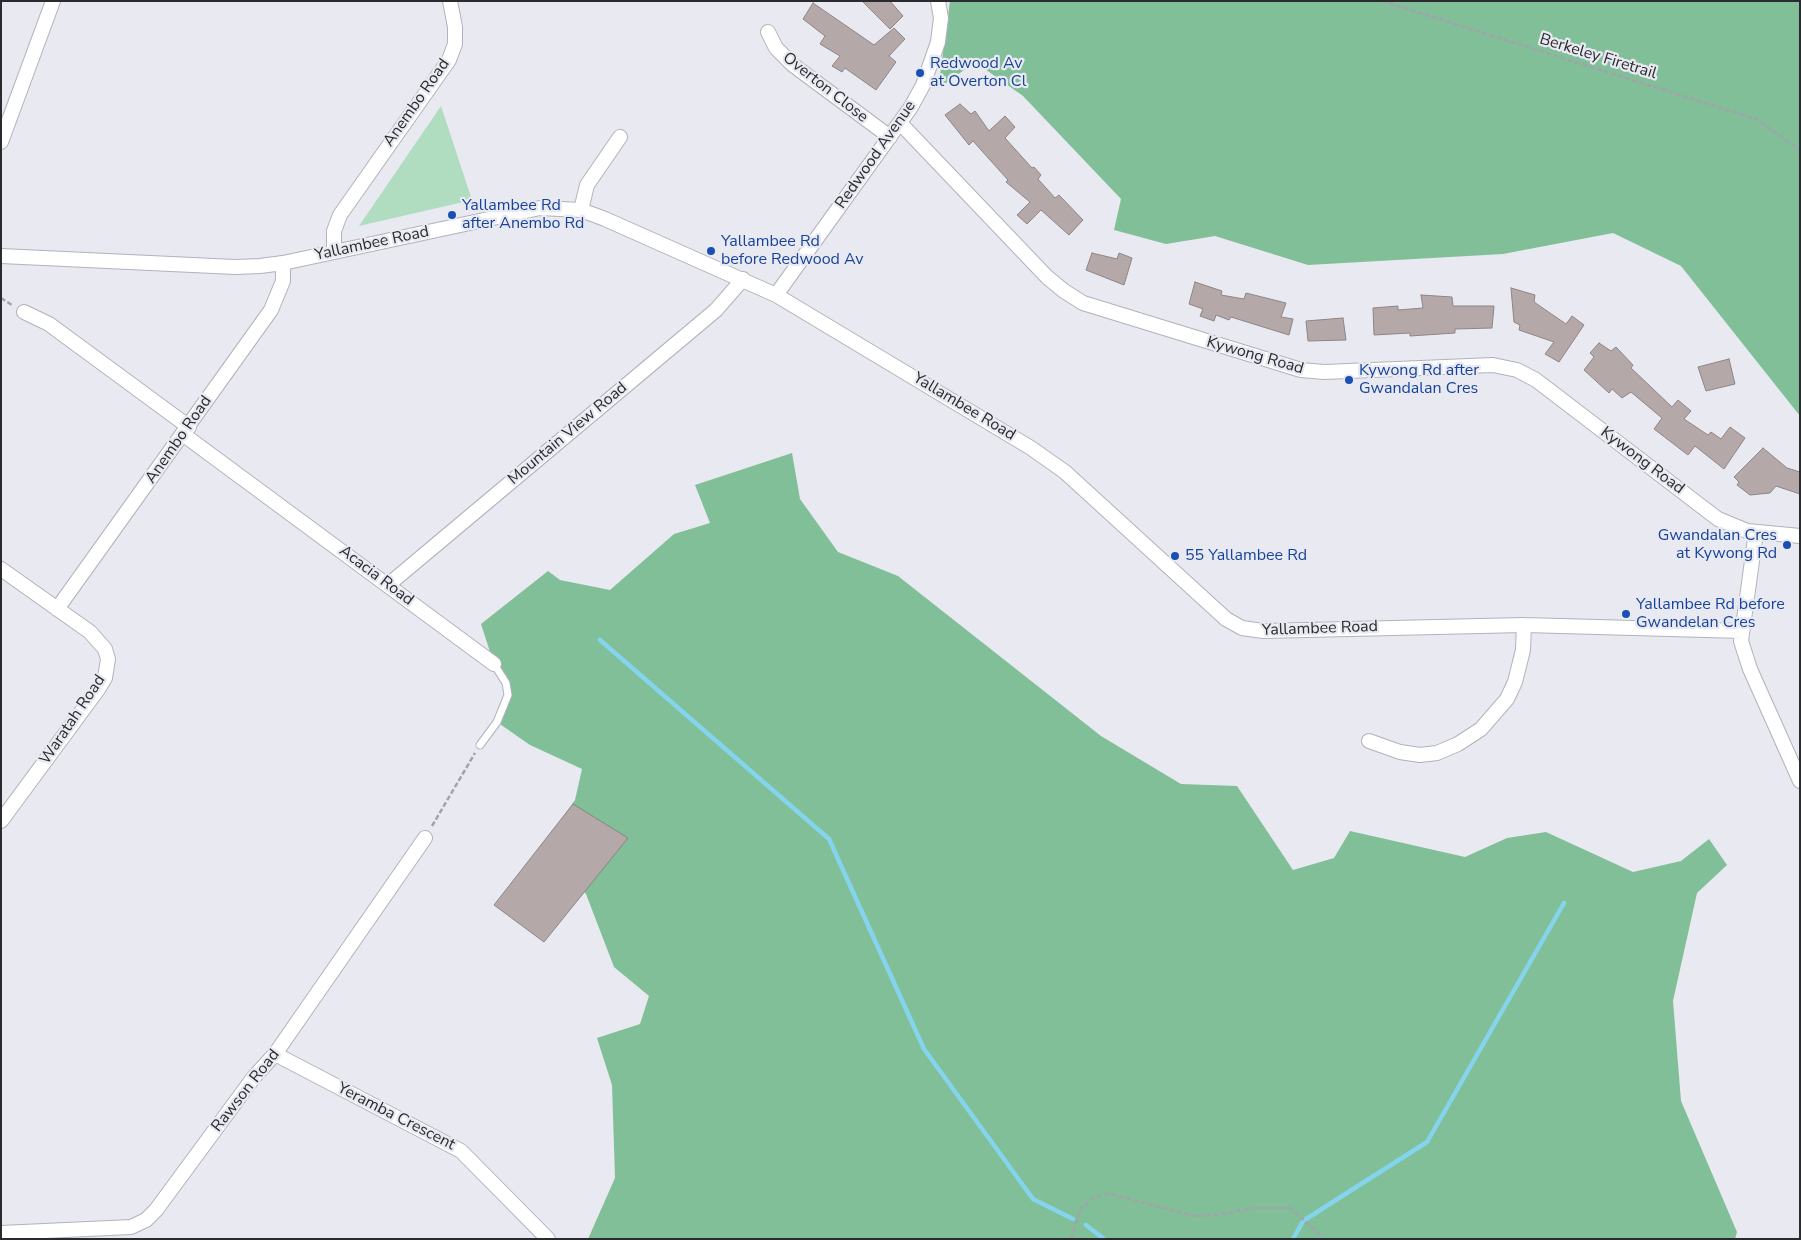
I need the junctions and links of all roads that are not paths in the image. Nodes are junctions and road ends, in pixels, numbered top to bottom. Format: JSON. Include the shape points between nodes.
{"nodes":[{"id":1,"x":53,"y":1,"type":"edge"},
{"id":2,"x":450,"y":1,"type":"edge"},
{"id":3,"x":938,"y":1,"type":"edge"},
{"id":4,"x":768,"y":32,"type":"dead end"},
{"id":5,"x":901,"y":124,"type":"junction"},
{"id":6,"x":620,"y":137,"type":"dead end"},
{"id":7,"x":890,"y":137,"type":"junction"},
{"id":8,"x":1,"y":142,"type":"edge"},
{"id":9,"x":581,"y":210,"type":"junction"},
{"id":10,"x":334,"y":252,"type":"junction"},
{"id":11,"x":1,"y":256,"type":"edge"},
{"id":12,"x":283,"y":263,"type":"junction"},
{"id":13,"x":743,"y":279,"type":"junction"},
{"id":14,"x":776,"y":295,"type":"junction"},
{"id":15,"x":24,"y":312,"type":"dead end"},
{"id":16,"x":187,"y":431,"type":"junction"},
{"id":17,"x":1756,"y":532,"type":"junction"},
{"id":18,"x":1800,"y":536,"type":"edge"},
{"id":19,"x":1,"y":569,"type":"edge"},
{"id":20,"x":388,"y":585,"type":"junction"},
{"id":21,"x":57,"y":609,"type":"junction"},
{"id":22,"x":1524,"y":625,"type":"junction"},
{"id":23,"x":1742,"y":631,"type":"junction"},
{"id":24,"x":494,"y":664,"type":"joint"},
{"id":25,"x":1369,"y":741,"type":"dead end"},
{"id":26,"x":480,"y":745,"type":"road end"},
{"id":27,"x":1800,"y":780,"type":"edge"},
{"id":28,"x":1,"y":821,"type":"edge"},
{"id":29,"x":425,"y":838,"type":"road end"},
{"id":30,"x":275,"y":1054,"type":"junction"},
{"id":31,"x":1,"y":1233,"type":"edge"},
{"id":32,"x":133,"y":1233,"type":"edge"},
{"id":33,"x":548,"y":1239,"type":"edge"}],
"edges":[{"from":1,"to":8,"type":"street"},
{"from":2,"to":10,"type":"street","name":"Anembo Road","via":[[455,44],[449,60],[340,215],[334,232]]},
{"from":3,"to":5,"type":"street","name":"Redwood Avenue","via":[[941,18],[932,63]]},
{"from":4,"to":7,"type":"street","name":"Overton Close","via":[[776,48],[793,66]]},
{"from":5,"to":7,"type":"street","name":"Redwood Avenue"},
{"from":5,"to":17,"type":"street","name":"Kywong Road","via":[[1047,277],[1083,303],[1300,370],[1324,372],[1493,365],[1517,370],[1536,380],[1718,518],[1737,528]]},
{"from":6,"to":9,"type":"street","via":[[587,185]]},
{"from":7,"to":14,"type":"street","name":"Redwood Avenue"},
{"from":9,"to":10,"type":"street","name":"Yallambee Road","via":[[540,208]]},
{"from":9,"to":13,"type":"street","name":"Yallambee Road"},
{"from":10,"to":12,"type":"street","name":"Yallambee Road"},
{"from":11,"to":12,"type":"street","name":"Yallambee Road","via":[[235,267]]},
{"from":12,"to":16,"type":"street","name":"Anembo Road","via":[[283,281],[271,310]]},
{"from":13,"to":14,"type":"street","name":"Yallambee Road"},
{"from":13,"to":20,"type":"street","name":"Mountain View Road","via":[[716,310]]},
{"from":14,"to":22,"type":"street","name":"Yallambee Road","via":[[1054,464],[1234,624],[1252,631]]},
{"from":15,"to":16,"type":"street","name":"Acacia Road","via":[[49,324]]},
{"from":16,"to":20,"type":"street","name":"Acacia Road"},
{"from":16,"to":21,"type":"street","name":"Anembo Road"},
{"from":17,"to":18,"type":"street","name":"Kywong Road"},
{"from":17,"to":23,"type":"street"},
{"from":19,"to":21,"type":"street","name":"Waratah Road"},
{"from":20,"to":24,"type":"street","name":"Acacia Road"},
{"from":21,"to":28,"type":"street","name":"Waratah Road","via":[[99,640],[108,659],[107,669],[99,688]]},
{"from":22,"to":23,"type":"street","name":"Yallambee Road"},
{"from":22,"to":25,"type":"street","via":[[1521,664],[1515,682],[1507,700],[1481,729],[1437,753],[1420,755]]},
{"from":23,"to":27,"type":"street","via":[[1744,653],[1750,669]]},
{"from":24,"to":26,"type":"lane","name":"Acacia Road","via":[[506,683],[508,695],[497,722]]},
{"from":29,"to":30,"type":"street","name":"Rawson Road"},
{"from":30,"to":32,"type":"street","name":"Rawson Road","via":[[254,1077],[156,1210]]},
{"from":30,"to":33,"type":"street","name":"Yeramba Crescent","via":[[461,1151]]},
{"from":31,"to":32,"type":"street","name":"Rawson Road"}]}
